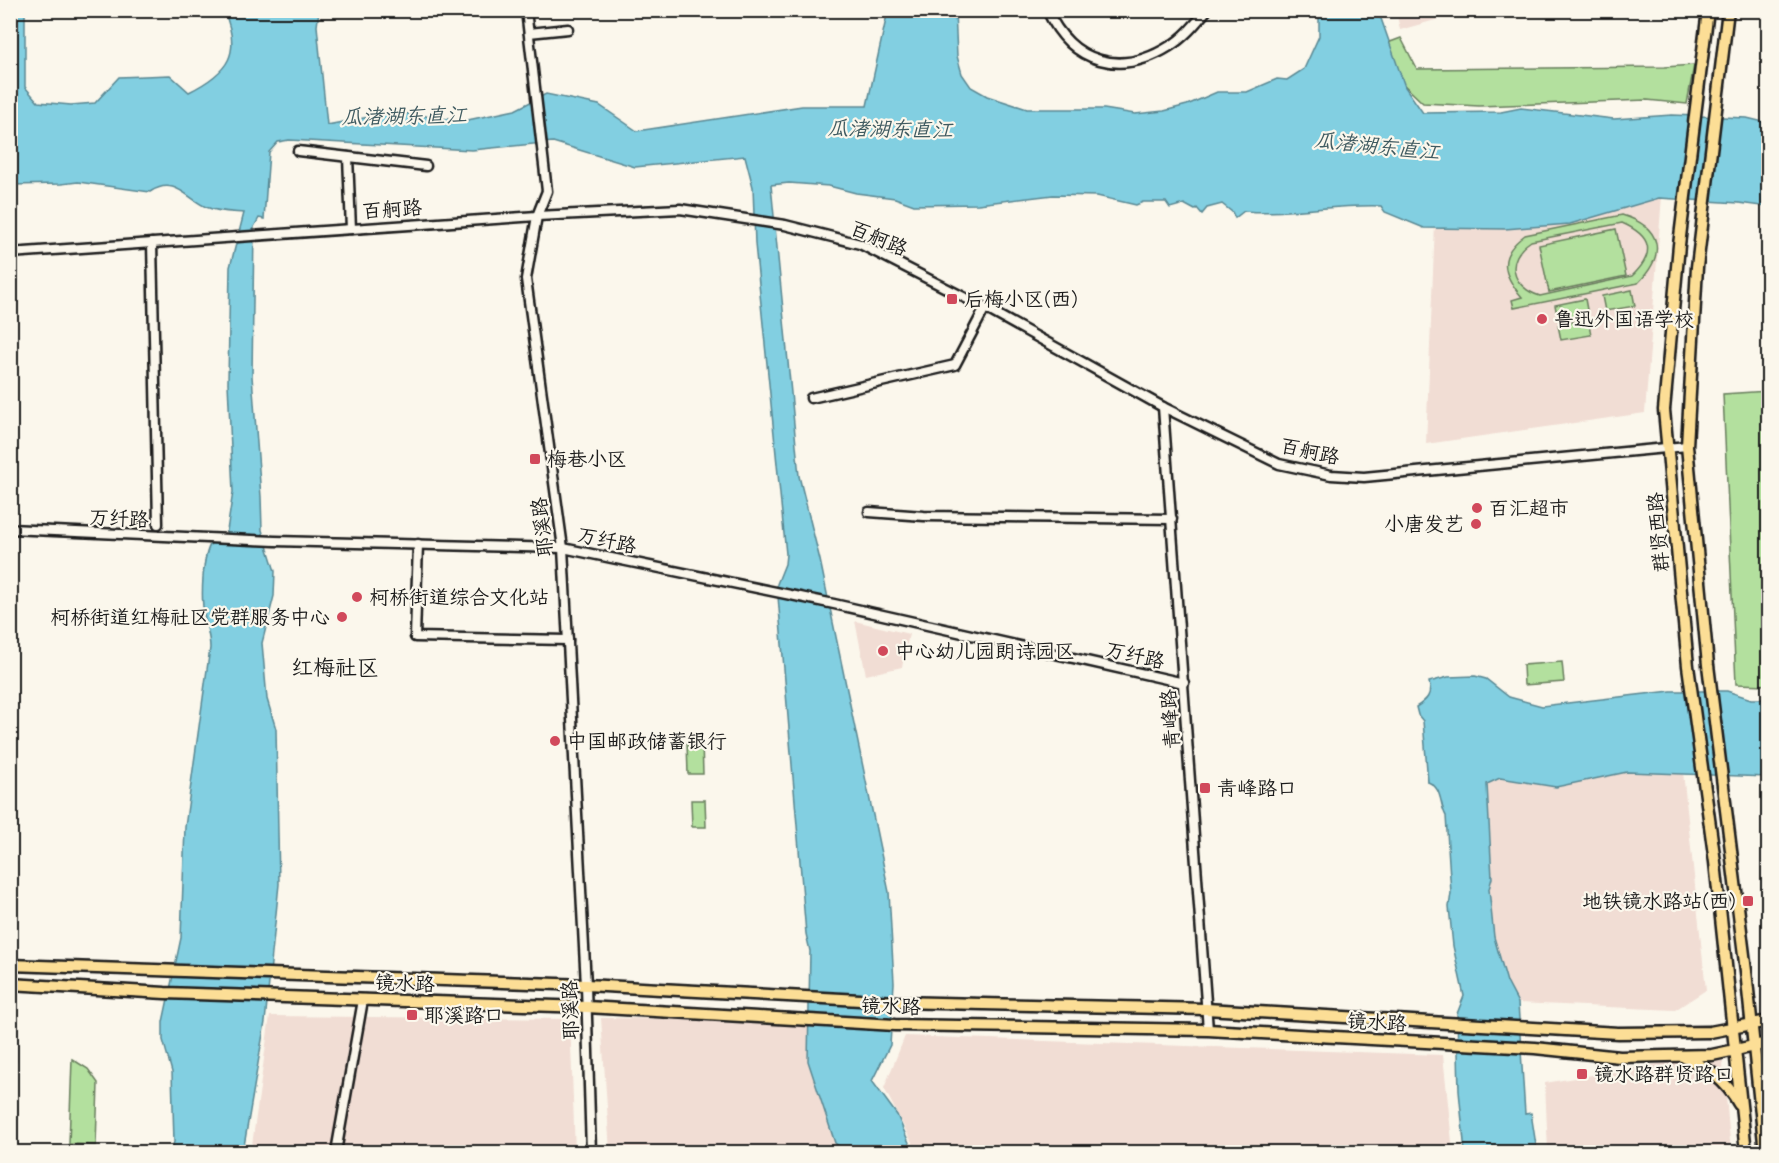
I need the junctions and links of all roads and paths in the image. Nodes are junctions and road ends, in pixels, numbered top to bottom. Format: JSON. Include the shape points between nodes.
{"nodes":[{"id":1,"x":526,"y":10,"type":"edge"},
{"id":2,"x":1047,"y":10,"type":"edge"},
{"id":3,"x":1207,"y":10,"type":"edge"},
{"id":4,"x":1708,"y":10,"type":"edge"},
{"id":5,"x":1728,"y":10,"type":"edge"},
{"id":6,"x":568,"y":29,"type":"dead end"},
{"id":7,"x":529,"y":33,"type":"junction"},
{"id":8,"x":298,"y":151,"type":"dead end"},
{"id":9,"x":348,"y":157,"type":"junction"},
{"id":10,"x":426,"y":166,"type":"dead end"},
{"id":11,"x":537,"y":216,"type":"junction"},
{"id":12,"x":351,"y":229,"type":"junction"},
{"id":13,"x":152,"y":243,"type":"junction"},
{"id":14,"x":10,"y":253,"type":"edge"},
{"id":15,"x":985,"y":308,"type":"junction"},
{"id":16,"x":811,"y":398,"type":"dead end"},
{"id":17,"x":1163,"y":407,"type":"junction"},
{"id":18,"x":1687,"y":446,"type":"junction"},
{"id":19,"x":1668,"y":448,"type":"junction"},
{"id":20,"x":869,"y":512,"type":"dead end"},
{"id":21,"x":1172,"y":519,"type":"junction"},
{"id":22,"x":158,"y":524,"type":"dead end"},
{"id":23,"x":10,"y":529,"type":"edge"},
{"id":24,"x":418,"y":544,"type":"junction"},
{"id":25,"x":562,"y":548,"type":"junction"},
{"id":26,"x":568,"y":640,"type":"junction"},
{"id":27,"x":1184,"y":683,"type":"junction"},
{"id":28,"x":10,"y":951,"type":"edge"},
{"id":29,"x":11,"y":965,"type":"edge"},
{"id":30,"x":11,"y":984,"type":"edge"},
{"id":31,"x":586,"y":985,"type":"junction"},
{"id":32,"x":363,"y":1000,"type":"junction"},
{"id":33,"x":587,"y":1007,"type":"junction"},
{"id":34,"x":1206,"y":1010,"type":"junction"},
{"id":35,"x":1768,"y":1021,"type":"edge"},
{"id":36,"x":1751,"y":1024,"type":"junction"},
{"id":37,"x":1731,"y":1028,"type":"junction"},
{"id":38,"x":1208,"y":1030,"type":"junction"},
{"id":39,"x":1768,"y":1043,"type":"edge"},
{"id":40,"x":1753,"y":1047,"type":"junction"},
{"id":41,"x":1734,"y":1050,"type":"junction"},
{"id":42,"x":1681,"y":1056,"type":"junction"},
{"id":43,"x":10,"y":1061,"type":"edge"},
{"id":44,"x":1741,"y":1108,"type":"junction"},
{"id":45,"x":1768,"y":1137,"type":"edge"},
{"id":46,"x":336,"y":1152,"type":"edge"},
{"id":47,"x":591,"y":1152,"type":"edge"},
{"id":48,"x":1746,"y":1152,"type":"edge"},
{"id":49,"x":1766,"y":1152,"type":"edge"}],
"edges":[{"from":1,"to":7,"type":"street","name":"耶溪路"},
{"from":2,"to":3,"type":"street","via":[[1065,38],[1085,55],[1123,64],[1147,59],[1172,45]]},
{"from":4,"to":19,"type":"main road","name":"群贤西路","via":[[1664,410]]},
{"from":5,"to":18,"type":"main road","name":"群贤西路","via":[[1697,267]]},
{"from":6,"to":7,"type":"street"},
{"from":7,"to":11,"type":"street","name":"耶溪路","via":[[547,191]]},
{"from":8,"to":9,"type":"street"},
{"from":9,"to":10,"type":"street"},
{"from":9,"to":12,"type":"street"},
{"from":11,"to":12,"type":"street","name":"百舸路"},
{"from":11,"to":15,"type":"street","name":"百舸路","via":[[680,209],[785,225],[860,244]]},
{"from":11,"to":25,"type":"street","name":"耶溪路","via":[[525,279]]},
{"from":12,"to":13,"type":"street","name":"百舸路"},
{"from":13,"to":14,"type":"street","name":"百舸路"},
{"from":13,"to":22,"type":"street"},
{"from":15,"to":16,"type":"street","via":[[956,365]]},
{"from":15,"to":17,"type":"street","name":"百舸路"},
{"from":17,"to":19,"type":"street","name":"百舸路","via":[[1279,464],[1331,475],[1364,477]]},
{"from":17,"to":21,"type":"street","name":"青峰路"},
{"from":18,"to":19,"type":"street","name":"百舸路"},
{"from":18,"to":36,"type":"main road","name":"群贤西路","via":[[1708,665]]},
{"from":19,"to":37,"type":"main road","name":"群贤西路","via":[[1688,666]]},
{"from":20,"to":21,"type":"street"},
{"from":21,"to":27,"type":"street","name":"青峰路"},
{"from":23,"to":24,"type":"street","name":"万纤路"},
{"from":24,"to":25,"type":"street","name":"万纤路"},
{"from":24,"to":26,"type":"street","via":[[415,637]]},
{"from":25,"to":26,"type":"street","name":"耶溪路"},
{"from":25,"to":27,"type":"street","name":"万纤路"},
{"from":26,"to":31,"type":"street","name":"耶溪路"},
{"from":27,"to":34,"type":"street","name":"青峰路"},
{"from":28,"to":29,"type":"street"},
{"from":29,"to":30,"type":"street"},
{"from":29,"to":31,"type":"main road","name":"镜水路"},
{"from":30,"to":32,"type":"main road","name":"镜水路"},
{"from":30,"to":43,"type":"street"},
{"from":31,"to":33,"type":"street","name":"耶溪路"},
{"from":31,"to":34,"type":"main road","name":"镜水路","via":[[897,1002]]},
{"from":32,"to":33,"type":"main road","name":"镜水路"},
{"from":32,"to":46,"type":"street"},
{"from":33,"to":38,"type":"main road","name":"镜水路","via":[[895,1025]]},
{"from":33,"to":47,"type":"street","name":"耶溪路"},
{"from":34,"to":37,"type":"main road","name":"镜水路","via":[[1618,1033],[1710,1032]]},
{"from":34,"to":38,"type":"street","name":"青峰路"},
{"from":35,"to":36,"type":"main road","name":"镜水路"},
{"from":36,"to":37,"type":"main road","name":"镜水路"},
{"from":36,"to":40,"type":"main road","name":"群贤西路"},
{"from":37,"to":41,"type":"main road","name":"群贤西路"},
{"from":38,"to":42,"type":"main road","name":"镜水路","via":[[1535,1048],[1620,1057]]},
{"from":39,"to":40,"type":"main road","name":"镜水路"},
{"from":40,"to":41,"type":"main road","name":"镜水路"},
{"from":40,"to":49,"type":"main road","name":"群贤西路"},
{"from":41,"to":42,"type":"main road","name":"镜水路"},
{"from":41,"to":44,"type":"main road","name":"群贤西路"},
{"from":42,"to":44,"type":"main road","via":[[1718,1076]]},
{"from":44,"to":48,"type":"main road","name":"群贤西路"},
{"from":45,"to":49,"type":"main road"}]}
